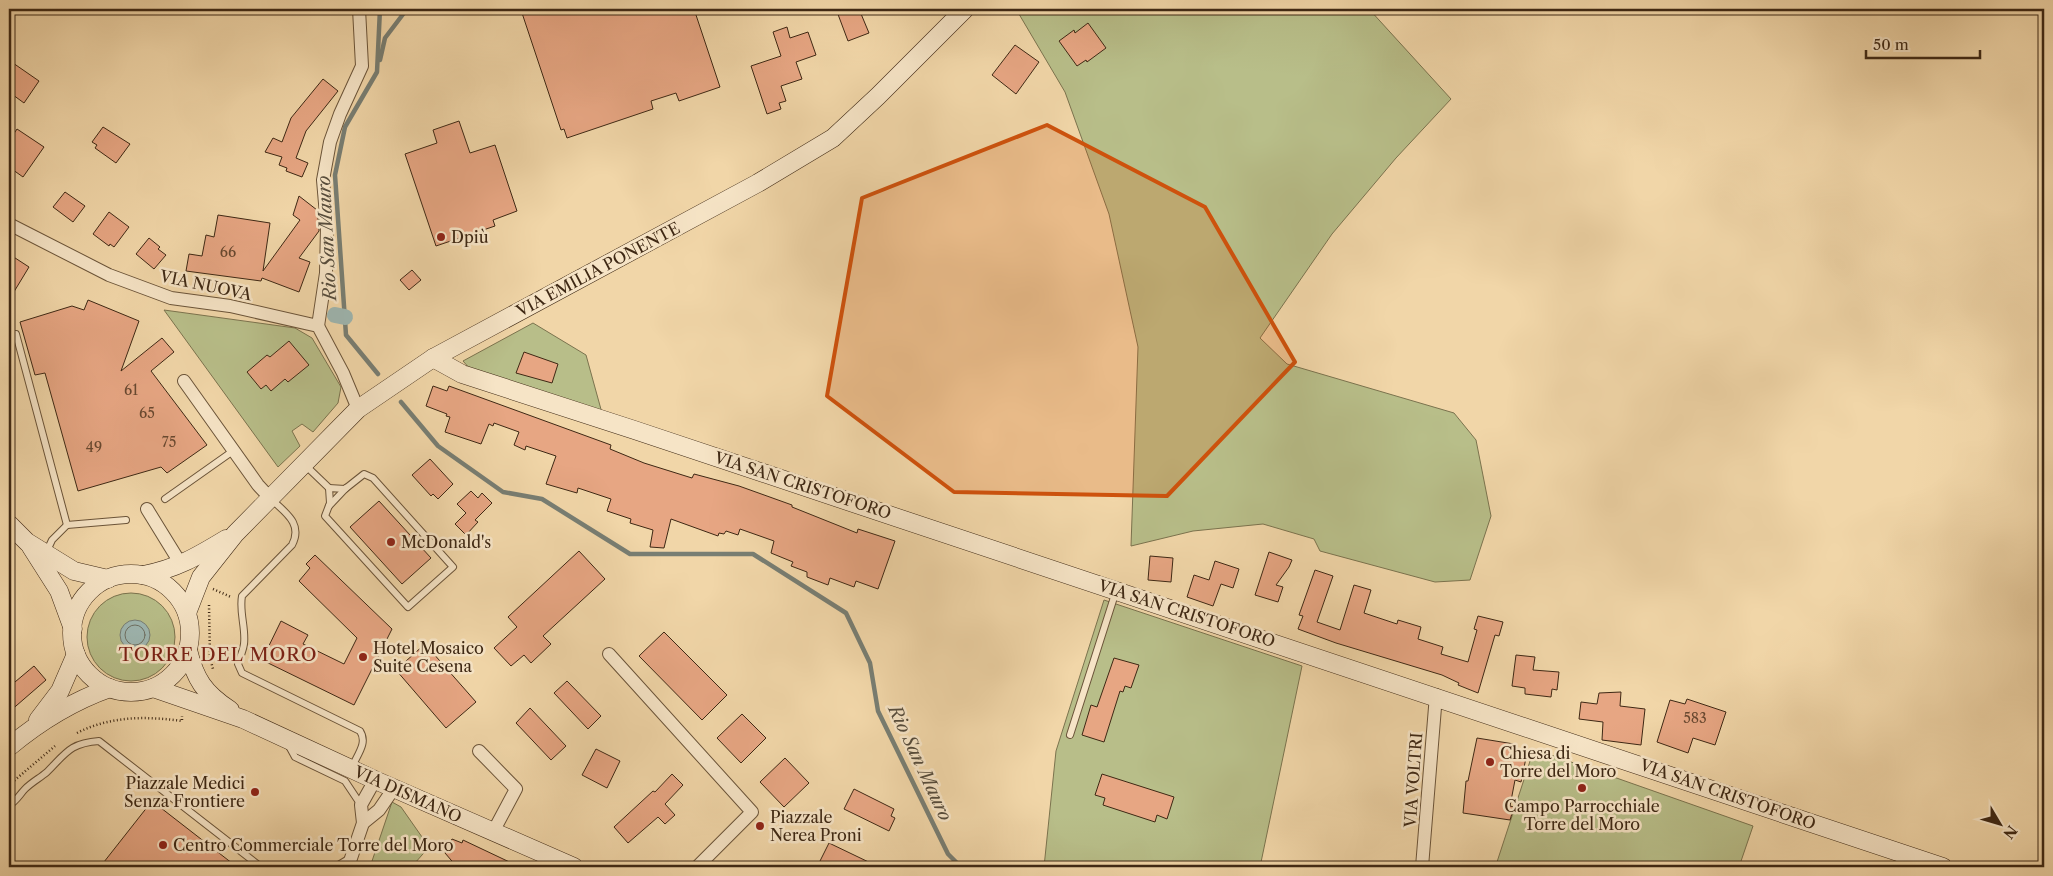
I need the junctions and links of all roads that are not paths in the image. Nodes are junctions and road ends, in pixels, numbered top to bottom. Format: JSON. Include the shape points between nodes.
{"nodes":[{"id":1,"x":359,"y":9,"type":"edge"},
{"id":2,"x":965,"y":9,"type":"edge"},
{"id":3,"x":9,"y":224,"type":"edge"},
{"id":4,"x":318,"y":326,"type":"junction"},
{"id":5,"x":16,"y":334,"type":"dead end"},
{"id":6,"x":433,"y":358,"type":"junction"},
{"id":7,"x":184,"y":380,"type":"dead end"},
{"id":8,"x":358,"y":409,"type":"junction"},
{"id":9,"x":233,"y":451,"type":"junction"},
{"id":10,"x":304,"y":464,"type":"junction"},
{"id":11,"x":329,"y":488,"type":"junction"},
{"id":12,"x":347,"y":488,"type":"junction"},
{"id":13,"x":165,"y":499,"type":"dead end"},
{"id":14,"x":271,"y":499,"type":"junction"},
{"id":15,"x":327,"y":507,"type":"junction"},
{"id":16,"x":147,"y":509,"type":"dead end"},
{"id":17,"x":126,"y":520,"type":"dead end"},
{"id":18,"x":9,"y":524,"type":"edge"},
{"id":19,"x":67,"y":525,"type":"junction"},
{"id":20,"x":235,"y":534,"type":"junction"},
{"id":21,"x":28,"y":542,"type":"junction"},
{"id":22,"x":46,"y":554,"type":"junction"},
{"id":23,"x":179,"y":561,"type":"dead end"},
{"id":24,"x":143,"y":575,"type":"junction"},
{"id":25,"x":108,"y":579,"type":"junction"},
{"id":26,"x":1117,"y":590,"type":"junction"},
{"id":27,"x":187,"y":613,"type":"junction"},
{"id":28,"x":73,"y":629,"type":"junction"},
{"id":29,"x":188,"y":650,"type":"junction"},
{"id":30,"x":76,"y":654,"type":"junction"},
{"id":31,"x":609,"y":654,"type":"dead end"},
{"id":32,"x":110,"y":688,"type":"junction"},
{"id":33,"x":153,"y":688,"type":"junction"},
{"id":34,"x":1436,"y":695,"type":"junction"},
{"id":35,"x":243,"y":718,"type":"junction"},
{"id":36,"x":28,"y":731,"type":"junction"},
{"id":37,"x":1070,"y":735,"type":"dead end"},
{"id":38,"x":285,"y":738,"type":"junction"},
{"id":39,"x":9,"y":747,"type":"edge"},
{"id":40,"x":479,"y":751,"type":"dead end"},
{"id":41,"x":351,"y":768,"type":"junction"},
{"id":42,"x":375,"y":780,"type":"junction"},
{"id":43,"x":394,"y":788,"type":"junction"},
{"id":44,"x":9,"y":805,"type":"edge"},
{"id":45,"x":362,"y":805,"type":"junction"},
{"id":46,"x":363,"y":823,"type":"junction"},
{"id":47,"x":493,"y":832,"type":"junction"},
{"id":48,"x":349,"y":862,"type":"edge"},
{"id":49,"x":261,"y":867,"type":"edge"},
{"id":50,"x":335,"y":867,"type":"edge"},
{"id":51,"x":574,"y":867,"type":"edge"},
{"id":52,"x":697,"y":867,"type":"edge"},
{"id":53,"x":1422,"y":867,"type":"edge"},
{"id":54,"x":1943,"y":867,"type":"edge"}],
"edges":[{"from":1,"to":4,"type":"street","via":[[362,66],[330,142],[323,180],[326,264]]},
{"from":2,"to":6,"type":"main road","name":"VIA EMILIA PONENTE","via":[[878,96],[819,147]]},
{"from":3,"to":4,"type":"street","name":"VIA NUOVA","via":[[109,275],[171,298],[230,306]]},
{"from":4,"to":8,"type":"street","via":[[343,372]]},
{"from":5,"to":19,"type":"lane"},
{"from":6,"to":8,"type":"main road","name":"VIA EMILIA PONENTE"},
{"from":6,"to":26,"type":"main road","name":"VIA SAN CRISTOFORO","via":[[462,374]]},
{"from":7,"to":9,"type":"street"},
{"from":8,"to":10,"type":"main road","name":"VIA EMILIA PONENTE"},
{"from":9,"to":13,"type":"lane"},
{"from":9,"to":14,"type":"street"},
{"from":10,"to":11,"type":"lane"},
{"from":10,"to":14,"type":"main road","name":"VIA EMILIA PONENTE"},
{"from":11,"to":12,"type":"lane"},
{"from":11,"to":15,"type":"lane","via":[[330,503]]},
{"from":12,"to":15,"type":"lane"},
{"from":12,"to":15,"type":"lane","via":[[361,475],[370,476],[453,567],[408,607],[328,521],[325,516]]},
{"from":14,"to":20,"type":"main road","name":"VIA EMILIA PONENTE"},
{"from":14,"to":41,"type":"lane","via":[[295,524],[296,536],[292,545],[242,596],[244,644],[238,664],[242,673],[360,731],[364,742]]},
{"from":16,"to":23,"type":"street"},
{"from":17,"to":19,"type":"lane"},
{"from":18,"to":21,"type":"main road"},
{"from":19,"to":22,"type":"lane","via":[[52,540]]},
{"from":20,"to":24,"type":"main road","name":"VIA EMILIA PONENTE","via":[[184,564]]},
{"from":20,"to":27,"type":"main road","name":"VIA EMILIA PONENTE","via":[[201,577]]},
{"from":21,"to":22,"type":"main road"},
{"from":21,"to":28,"type":"main road","via":[[59,590]]},
{"from":22,"to":25,"type":"main road","via":[[74,571]]},
{"from":24,"to":25,"type":"main road"},
{"from":24,"to":27,"type":"main road","via":[[170,589]]},
{"from":25,"to":28,"type":"main road","via":[[84,599],[76,613]]},
{"from":26,"to":34,"type":"main road","name":"VIA SAN CRISTOFORO"},
{"from":26,"to":37,"type":"lane"},
{"from":27,"to":29,"type":"main road","via":[[190,631]]},
{"from":28,"to":30,"type":"main road"},
{"from":29,"to":33,"type":"main road","via":[[175,673]]},
{"from":29,"to":35,"type":"main road","name":"VIA DISMANO","via":[[193,672],[204,688],[218,702]]},
{"from":30,"to":32,"type":"main road","via":[[84,669]]},
{"from":30,"to":36,"type":"main road","via":[[60,691]]},
{"from":31,"to":52,"type":"street","via":[[752,812]]},
{"from":32,"to":33,"type":"main road","via":[[132,692]]},
{"from":32,"to":36,"type":"main road","via":[[74,704]]},
{"from":33,"to":35,"type":"main road","name":"VIA DISMANO"},
{"from":34,"to":53,"type":"street","name":"VIA VOLTRI"},
{"from":34,"to":54,"type":"main road","name":"VIA SAN CRISTOFORO"},
{"from":35,"to":38,"type":"main road","name":"VIA DISMANO"},
{"from":36,"to":39,"type":"main road"},
{"from":38,"to":41,"type":"main road","name":"VIA DISMANO"},
{"from":38,"to":45,"type":"lane","via":[[295,757],[345,781]]},
{"from":40,"to":47,"type":"street","via":[[516,789]]},
{"from":41,"to":42,"type":"main road","name":"VIA DISMANO"},
{"from":42,"to":43,"type":"main road","name":"VIA DISMANO"},
{"from":42,"to":45,"type":"street"},
{"from":43,"to":46,"type":"street","via":[[379,810]]},
{"from":43,"to":47,"type":"main road","name":"VIA DISMANO"},
{"from":44,"to":49,"type":"lane","via":[[72,748],[83,742],[99,741]]},
{"from":45,"to":46,"type":"street"},
{"from":46,"to":48,"type":"street"},
{"from":47,"to":51,"type":"main road","name":"VIA DISMANO"},
{"from":48,"to":50,"type":"lane"}]}
